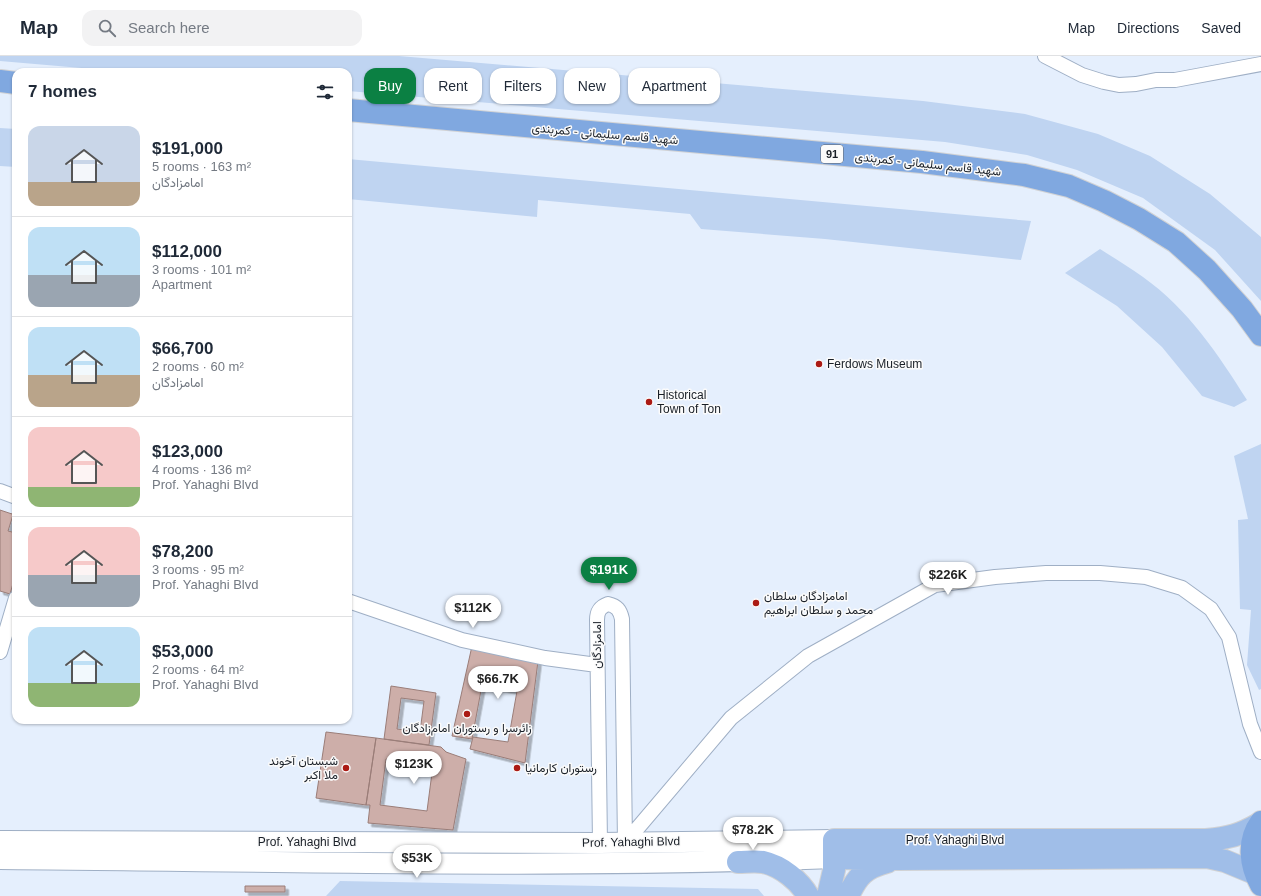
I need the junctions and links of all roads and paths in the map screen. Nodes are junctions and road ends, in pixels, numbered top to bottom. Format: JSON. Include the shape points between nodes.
{"nodes":[{"id":1,"x":1045,"y":56,"type":"edge"},
{"id":2,"x":1261,"y":64,"type":"edge"},
{"id":3,"x":0,"y":81,"type":"edge"},
{"id":4,"x":12,"y":82,"type":"edge"},
{"id":5,"x":352,"y":110,"type":"edge"},
{"id":6,"x":1261,"y":335,"type":"edge"},
{"id":7,"x":0,"y":491,"type":"edge"},
{"id":8,"x":12,"y":496,"type":"edge"},
{"id":9,"x":352,"y":601,"type":"edge"},
{"id":10,"x":12,"y":612,"type":"edge"},
{"id":11,"x":0,"y":652,"type":"edge"},
{"id":12,"x":597,"y":665,"type":"junction"},
{"id":13,"x":1261,"y":752,"type":"edge"},
{"id":14,"x":1260,"y":823,"type":"edge"},
{"id":15,"x":0,"y":841,"type":"edge"},
{"id":16,"x":600,"y":843,"type":"junction"},
{"id":17,"x":625,"y":843,"type":"junction"},
{"id":18,"x":737,"y":852,"type":"junction"},
{"id":19,"x":845,"y":856,"type":"junction"},
{"id":20,"x":0,"y":859,"type":"edge"},
{"id":21,"x":896,"y":859,"type":"junction"},
{"id":22,"x":1258,"y":879,"type":"edge"},
{"id":23,"x":808,"y":896,"type":"edge"},
{"id":24,"x":828,"y":896,"type":"edge"},
{"id":25,"x":844,"y":896,"type":"edge"},
{"id":26,"x":848,"y":896,"type":"edge"}],
"edges":[{"from":1,"to":2,"type":"street","via":[[1082,75],[1119,84],[1175,80]]},
{"from":3,"to":4,"type":"highway"},
{"from":5,"to":6,"type":"highway","name":"شهید قاسم سلیمانی - کمربندی","number":"91","via":[[930,163],[1024,175],[1069,186],[1139,219],[1176,242],[1242,309]]},
{"from":7,"to":8,"type":"street"},
{"from":9,"to":12,"type":"street","via":[[462,640],[545,658]]},
{"from":10,"to":11,"type":"street"},
{"from":12,"to":16,"type":"street","name":"امامزادگان"},
{"from":12,"to":17,"type":"street","name":"امامزادگان","via":[[597,614],[601,607],[608,604],[620,611],[622,619]]},
{"from":13,"to":17,"type":"street","via":[[1250,724],[1229,637],[1211,609],[1182,588],[1146,577],[1100,573],[1046,573],[935,585],[808,656],[731,718]]},
{"from":14,"to":19,"type":"main road","name":"Prof. Yahaghi Blvd","via":[[1226,838],[1206,840]]},
{"from":14,"to":22,"type":"highway","via":[[1253,839],[1251,856]]},
{"from":15,"to":16,"type":"main road","name":"Prof. Yahaghi Blvd"},
{"from":16,"to":17,"type":"main road","name":"Prof. Yahaghi Blvd"},
{"from":17,"to":18,"type":"main road","name":"Prof. Yahaghi Blvd"},
{"from":18,"to":19,"type":"main road","name":"Prof. Yahaghi Blvd"},
{"from":18,"to":20,"type":"main road","name":"Prof. Yahaghi Blvd","via":[[483,864]]},
{"from":18,"to":23,"type":"main road","via":[[785,871],[803,886]]},
{"from":19,"to":21,"type":"main road","name":"Prof. Yahaghi Blvd"},
{"from":19,"to":24,"type":"main road"},
{"from":19,"to":25,"type":"main road"},
{"from":21,"to":22,"type":"main road","name":"Prof. Yahaghi Blvd","via":[[1207,857],[1226,861]]},
{"from":21,"to":26,"type":"main road","via":[[866,870],[858,877]]}]}
